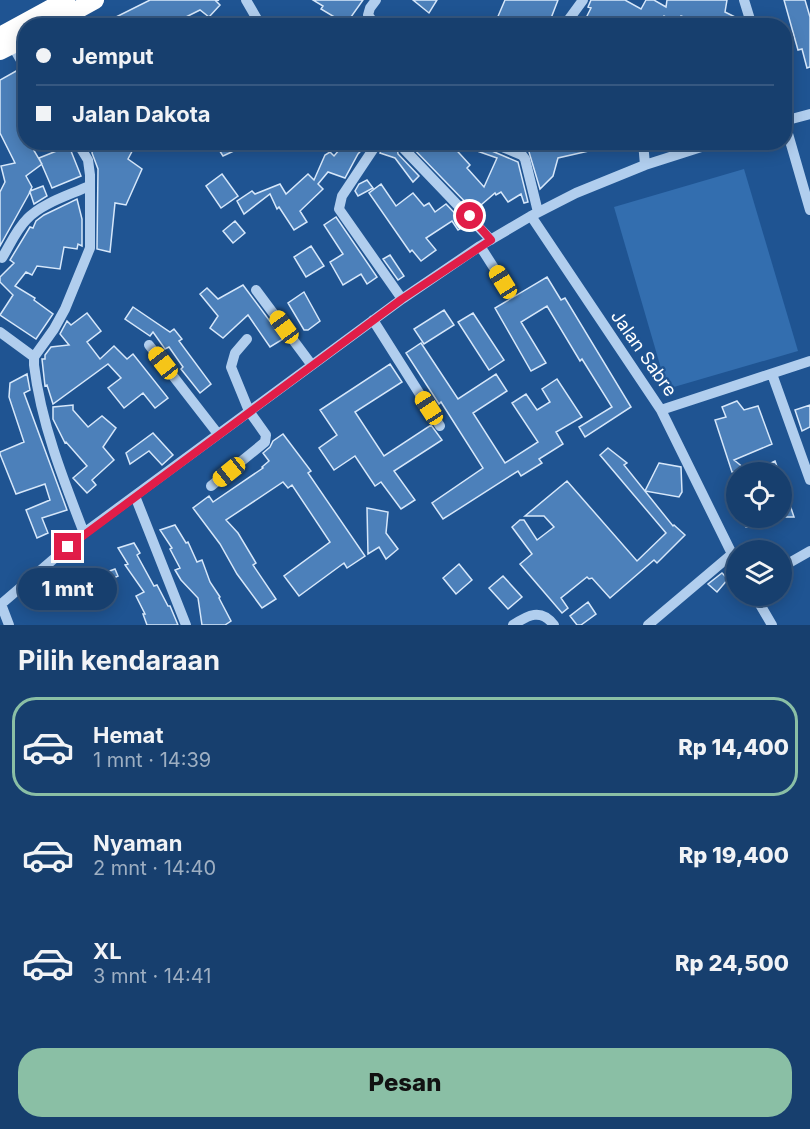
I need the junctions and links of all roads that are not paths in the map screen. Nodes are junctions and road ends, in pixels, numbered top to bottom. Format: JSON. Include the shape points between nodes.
{"nodes":[{"id":1,"x":66,"y":0,"type":"edge"},
{"id":2,"x":95,"y":0,"type":"edge"},
{"id":3,"x":246,"y":0,"type":"edge"},
{"id":4,"x":376,"y":0,"type":"edge"},
{"id":5,"x":583,"y":0,"type":"edge"},
{"id":6,"x":744,"y":0,"type":"edge"},
{"id":7,"x":42,"y":18,"type":"edge"},
{"id":8,"x":62,"y":18,"type":"edge"},
{"id":9,"x":256,"y":18,"type":"edge"},
{"id":10,"x":370,"y":18,"type":"edge"},
{"id":11,"x":570,"y":18,"type":"edge"},
{"id":12,"x":750,"y":18,"type":"edge"},
{"id":13,"x":9,"y":42,"type":"edge"},
{"id":14,"x":18,"y":56,"type":"edge"},
{"id":15,"x":810,"y":114,"type":"edge"},
{"id":16,"x":792,"y":119,"type":"edge"},
{"id":17,"x":792,"y":146,"type":"edge"},
{"id":18,"x":82,"y":150,"type":"edge"},
{"id":19,"x":373,"y":150,"type":"edge"},
{"id":20,"x":405,"y":150,"type":"edge"},
{"id":21,"x":510,"y":150,"type":"edge"},
{"id":22,"x":644,"y":150,"type":"edge"},
{"id":23,"x":692,"y":150,"type":"edge"},
{"id":24,"x":645,"y":165,"type":"junction"},
{"id":25,"x":89,"y":186,"type":"junction"},
{"id":26,"x":810,"y":210,"type":"edge"},
{"id":27,"x":535,"y":214,"type":"junction"},
{"id":28,"x":491,"y":240,"type":"junction"},
{"id":29,"x":480,"y":246,"type":"junction"},
{"id":30,"x":2,"y":258,"type":"dead end"},
{"id":31,"x":503,"y":282,"type":"dead end"},
{"id":32,"x":256,"y":290,"type":"dead end"},
{"id":33,"x":402,"y":299,"type":"junction"},
{"id":34,"x":373,"y":320,"type":"junction"},
{"id":35,"x":0,"y":332,"type":"edge"},
{"id":36,"x":247,"y":339,"type":"dead end"},
{"id":37,"x":149,"y":345,"type":"dead end"},
{"id":38,"x":34,"y":357,"type":"junction"},
{"id":39,"x":810,"y":361,"type":"edge"},
{"id":40,"x":311,"y":364,"type":"junction"},
{"id":41,"x":772,"y":374,"type":"junction"},
{"id":42,"x":249,"y":411,"type":"junction"},
{"id":43,"x":661,"y":411,"type":"junction"},
{"id":44,"x":440,"y":426,"type":"dead end"},
{"id":45,"x":218,"y":434,"type":"junction"},
{"id":46,"x":806,"y":456,"type":"edge"},
{"id":47,"x":810,"y":480,"type":"edge"},
{"id":48,"x":211,"y":486,"type":"dead end"},
{"id":49,"x":135,"y":496,"type":"junction"},
{"id":50,"x":84,"y":533,"type":"junction"},
{"id":51,"x":726,"y":542,"type":"edge"},
{"id":52,"x":810,"y":551,"type":"edge"},
{"id":53,"x":792,"y":561,"type":"edge"},
{"id":54,"x":726,"y":564,"type":"edge"},
{"id":55,"x":1,"y":604,"type":"edge"},
{"id":56,"x":762,"y":606,"type":"edge"},
{"id":57,"x":9,"y":625,"type":"edge"},
{"id":58,"x":186,"y":625,"type":"edge"},
{"id":59,"x":513,"y":625,"type":"edge"},
{"id":60,"x":554,"y":625,"type":"edge"},
{"id":61,"x":648,"y":625,"type":"edge"},
{"id":62,"x":772,"y":625,"type":"edge"}],
"edges":[{"from":1,"to":7,"type":"highway"},
{"from":2,"to":8,"type":"highway"},
{"from":3,"to":9,"type":"street"},
{"from":4,"to":10,"type":"street","via":[[370,8]]},
{"from":5,"to":11,"type":"street"},
{"from":6,"to":12,"type":"street"},
{"from":13,"to":14,"type":"street"},
{"from":15,"to":16,"type":"street"},
{"from":17,"to":26,"type":"street"},
{"from":18,"to":25,"type":"street","via":[[88,160]]},
{"from":19,"to":33,"type":"street","via":[[338,204]]},
{"from":20,"to":28,"type":"street"},
{"from":21,"to":27,"type":"street","name":"Jalan Sabre","via":[[525,159]]},
{"from":22,"to":24,"type":"street"},
{"from":23,"to":24,"type":"street"},
{"from":24,"to":27,"type":"street"},
{"from":25,"to":30,"type":"street","via":[[28,217]]},
{"from":25,"to":38,"type":"street","via":[[90,248],[65,309]]},
{"from":27,"to":28,"type":"street"},
{"from":27,"to":43,"type":"street","name":"Jalan Sabre"},
{"from":28,"to":29,"type":"street"},
{"from":29,"to":31,"type":"street"},
{"from":29,"to":33,"type":"street"},
{"from":32,"to":40,"type":"street"},
{"from":33,"to":34,"type":"street"},
{"from":34,"to":40,"type":"street"},
{"from":34,"to":44,"type":"street"},
{"from":35,"to":38,"type":"street"},
{"from":36,"to":42,"type":"street","via":[[235,353],[231,368]]},
{"from":37,"to":45,"type":"street"},
{"from":38,"to":50,"type":"street","via":[[60,472]]},
{"from":39,"to":41,"type":"street","name":"Jalan Sabre"},
{"from":40,"to":42,"type":"street"},
{"from":41,"to":43,"type":"street","name":"Jalan Sabre"},
{"from":41,"to":46,"type":"street"},
{"from":42,"to":45,"type":"street"},
{"from":42,"to":48,"type":"street","via":[[266,435],[265,442]]},
{"from":43,"to":51,"type":"street"},
{"from":45,"to":49,"type":"street"},
{"from":46,"to":47,"type":"street"},
{"from":49,"to":50,"type":"street"},
{"from":49,"to":58,"type":"street"},
{"from":50,"to":55,"type":"street"},
{"from":52,"to":53,"type":"street"},
{"from":54,"to":61,"type":"street"},
{"from":55,"to":57,"type":"street"},
{"from":56,"to":62,"type":"street"},
{"from":59,"to":60,"type":"street","via":[[536,613]]}]}
